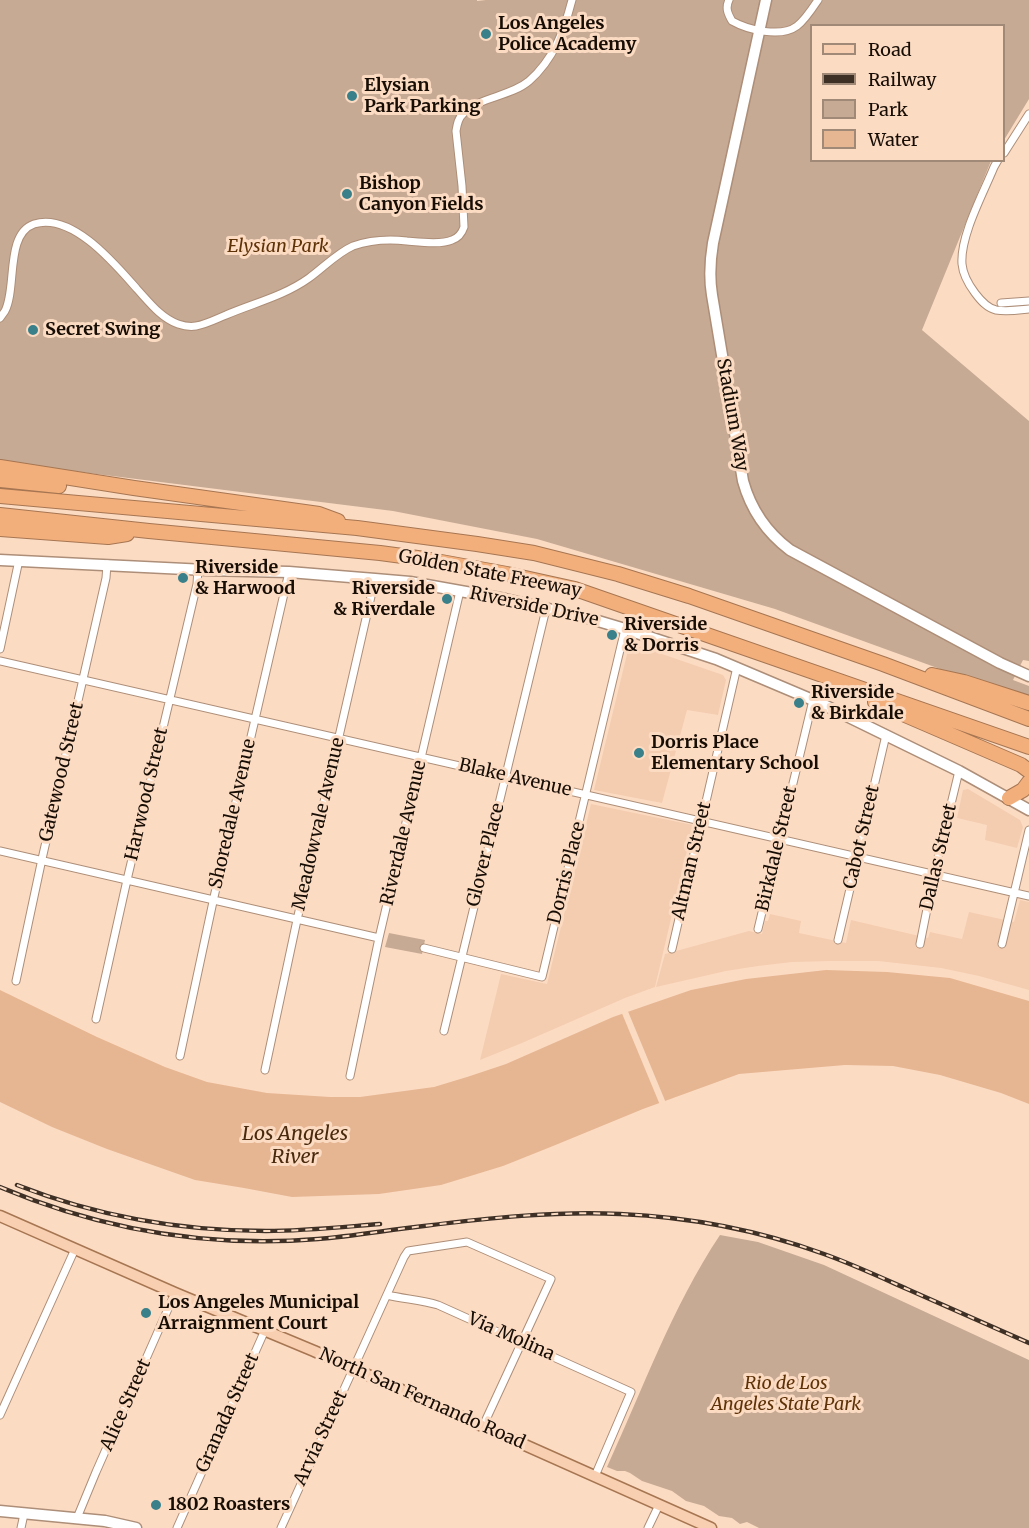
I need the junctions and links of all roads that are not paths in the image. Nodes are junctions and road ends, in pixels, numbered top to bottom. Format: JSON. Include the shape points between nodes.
{"nodes":[{"id":1,"x":572,"y":0,"type":"edge"},
{"id":2,"x":729,"y":0,"type":"edge"},
{"id":3,"x":766,"y":0,"type":"edge"},
{"id":4,"x":818,"y":0,"type":"edge"},
{"id":5,"x":759,"y":30,"type":"junction"},
{"id":6,"x":1029,"y":114,"type":"edge"},
{"id":7,"x":1005,"y":151,"type":"edge"},
{"id":8,"x":997,"y":162,"type":"edge"},
{"id":9,"x":1029,"y":301,"type":"edge"},
{"id":10,"x":1001,"y":303,"type":"dead end"},
{"id":11,"x":1029,"y":309,"type":"edge"},
{"id":12,"x":0,"y":318,"type":"edge"},
{"id":13,"x":0,"y":467,"type":"edge"},
{"id":14,"x":0,"y":480,"type":"edge"},
{"id":15,"x":162,"y":492,"type":"junction"},
{"id":16,"x":0,"y":496,"type":"edge"},
{"id":17,"x":0,"y":515,"type":"edge"},
{"id":18,"x":357,"y":528,"type":"junction"},
{"id":19,"x":0,"y":529,"type":"edge"},
{"id":20,"x":150,"y":531,"type":"junction"},
{"id":21,"x":0,"y":560,"type":"edge"},
{"id":22,"x":19,"y":560,"type":"junction"},
{"id":23,"x":107,"y":564,"type":"junction"},
{"id":24,"x":198,"y":569,"type":"junction"},
{"id":25,"x":289,"y":572,"type":"junction"},
{"id":26,"x":375,"y":579,"type":"junction"},
{"id":27,"x":460,"y":591,"type":"junction"},
{"id":28,"x":546,"y":609,"type":"junction"},
{"id":29,"x":625,"y":628,"type":"junction"},
{"id":30,"x":0,"y":649,"type":"edge"},
{"id":31,"x":0,"y":660,"type":"edge"},
{"id":32,"x":883,"y":664,"type":"junction"},
{"id":33,"x":797,"y":666,"type":"junction"},
{"id":34,"x":736,"y":667,"type":"junction"},
{"id":35,"x":1029,"y":676,"type":"edge"},
{"id":36,"x":83,"y":679,"type":"junction"},
{"id":37,"x":169,"y":699,"type":"junction"},
{"id":38,"x":813,"y":700,"type":"junction"},
{"id":39,"x":1029,"y":703,"type":"edge"},
{"id":40,"x":255,"y":718,"type":"junction"},
{"id":41,"x":1029,"y":719,"type":"edge"},
{"id":42,"x":886,"y":735,"type":"junction"},
{"id":43,"x":339,"y":738,"type":"junction"},
{"id":44,"x":1029,"y":747,"type":"edge"},
{"id":45,"x":422,"y":756,"type":"junction"},
{"id":46,"x":959,"y":771,"type":"junction"},
{"id":47,"x":1029,"y":771,"type":"edge"},
{"id":48,"x":505,"y":776,"type":"junction"},
{"id":49,"x":1029,"y":783,"type":"edge"},
{"id":50,"x":586,"y":795,"type":"junction"},
{"id":51,"x":1009,"y":798,"type":"junction"},
{"id":52,"x":1029,"y":810,"type":"edge"},
{"id":53,"x":701,"y":820,"type":"junction"},
{"id":54,"x":1029,"y":830,"type":"edge"},
{"id":55,"x":779,"y":838,"type":"junction"},
{"id":56,"x":0,"y":851,"type":"edge"},
{"id":57,"x":857,"y":856,"type":"junction"},
{"id":58,"x":42,"y":860,"type":"junction"},
{"id":59,"x":934,"y":874,"type":"junction"},
{"id":60,"x":127,"y":880,"type":"junction"},
{"id":61,"x":1014,"y":892,"type":"junction"},
{"id":62,"x":1029,"y":896,"type":"edge"},
{"id":63,"x":213,"y":900,"type":"junction"},
{"id":64,"x":297,"y":920,"type":"junction"},
{"id":65,"x":758,"y":929,"type":"dead end"},
{"id":66,"x":379,"y":938,"type":"junction"},
{"id":67,"x":838,"y":940,"type":"dead end"},
{"id":68,"x":920,"y":944,"type":"dead end"},
{"id":69,"x":1002,"y":944,"type":"dead end"},
{"id":70,"x":424,"y":948,"type":"dead end"},
{"id":71,"x":672,"y":949,"type":"dead end"},
{"id":72,"x":461,"y":957,"type":"junction"},
{"id":73,"x":16,"y":981,"type":"dead end"},
{"id":74,"x":96,"y":1019,"type":"dead end"},
{"id":75,"x":444,"y":1031,"type":"dead end"},
{"id":76,"x":180,"y":1056,"type":"dead end"},
{"id":77,"x":265,"y":1070,"type":"dead end"},
{"id":78,"x":350,"y":1076,"type":"dead end"},
{"id":79,"x":0,"y":1216,"type":"edge"},
{"id":80,"x":75,"y":1249,"type":"junction"},
{"id":81,"x":175,"y":1293,"type":"junction"},
{"id":82,"x":387,"y":1295,"type":"junction"},
{"id":83,"x":265,"y":1330,"type":"junction"},
{"id":84,"x":522,"y":1342,"type":"junction"},
{"id":85,"x":354,"y":1368,"type":"junction"},
{"id":86,"x":0,"y":1415,"type":"edge"},
{"id":87,"x":483,"y":1426,"type":"junction"},
{"id":88,"x":595,"y":1476,"type":"junction"},
{"id":89,"x":659,"y":1505,"type":"junction"},
{"id":90,"x":0,"y":1511,"type":"edge"},
{"id":91,"x":24,"y":1514,"type":"junction"},
{"id":92,"x":77,"y":1518,"type":"junction"},
{"id":93,"x":129,"y":1527,"type":"edge"},
{"id":94,"x":21,"y":1528,"type":"edge"},
{"id":95,"x":177,"y":1528,"type":"edge"},
{"id":96,"x":281,"y":1528,"type":"edge"},
{"id":97,"x":648,"y":1528,"type":"edge"},
{"id":98,"x":711,"y":1528,"type":"edge"}],
"edges":[{"from":1,"to":12,"type":"street","via":[[558,43],[545,65],[516,90],[476,105],[457,122],[464,228],[452,240],[376,240],[352,247],[296,286],[212,321],[187,326],[163,315],[94,244],[66,227],[43,222],[29,226],[21,234],[10,295]]},
{"from":2,"to":5,"type":"street","via":[[727,12],[732,21]]},
{"from":3,"to":5,"type":"main road","name":"Stadium Way"},
{"from":4,"to":5,"type":"street","via":[[796,27],[780,33]]},
{"from":5,"to":35,"type":"main road","name":"Stadium Way","via":[[709,277],[747,495],[764,526],[790,550]]},
{"from":6,"to":7,"type":"street"},
{"from":8,"to":11,"type":"street","via":[[965,236],[962,263],[970,286],[988,308]]},
{"from":9,"to":10,"type":"street"},
{"from":13,"to":15,"type":"highway"},
{"from":14,"to":15,"type":"highway","via":[[130,494]]},
{"from":15,"to":18,"type":"highway","via":[[319,514]]},
{"from":16,"to":18,"type":"highway","name":"Golden State Freeway"},
{"from":17,"to":20,"type":"highway","name":"Golden State Freeway"},
{"from":18,"to":32,"type":"highway","name":"Golden State Freeway","via":[[534,554],[618,574]]},
{"from":19,"to":20,"type":"highway","via":[[108,537]]},
{"from":20,"to":33,"type":"highway","name":"Golden State Freeway","via":[[380,553],[507,574],[575,589]]},
{"from":21,"to":22,"type":"main road","name":"Riverside Drive"},
{"from":22,"to":23,"type":"main road","name":"Riverside Drive"},
{"from":22,"to":30,"type":"street"},
{"from":23,"to":24,"type":"main road","name":"Riverside Drive"},
{"from":23,"to":36,"type":"street","name":"Gatewood Street"},
{"from":24,"to":25,"type":"main road","name":"Riverside Drive"},
{"from":24,"to":37,"type":"street","name":"Harwood Street"},
{"from":25,"to":26,"type":"main road","name":"Riverside Drive"},
{"from":25,"to":40,"type":"street","name":"Shoredale Avenue"},
{"from":26,"to":27,"type":"main road","name":"Riverside Drive"},
{"from":26,"to":43,"type":"street","name":"Meadowvale Avenue"},
{"from":27,"to":28,"type":"main road","name":"Riverside Drive"},
{"from":27,"to":45,"type":"street","name":"Riverdale Avenue"},
{"from":28,"to":29,"type":"main road","name":"Riverside Drive"},
{"from":28,"to":48,"type":"street","name":"Glover Place"},
{"from":29,"to":34,"type":"main road","name":"Riverside Drive"},
{"from":29,"to":50,"type":"street","name":"Dorris Place"},
{"from":31,"to":36,"type":"street","name":"Blake Avenue"},
{"from":32,"to":39,"type":"highway","via":[[964,682]]},
{"from":32,"to":41,"type":"highway","name":"Golden State Freeway"},
{"from":33,"to":44,"type":"highway","name":"Golden State Freeway"},
{"from":33,"to":47,"type":"highway"},
{"from":34,"to":38,"type":"main road","name":"Riverside Drive"},
{"from":34,"to":53,"type":"street","name":"Altman Street"},
{"from":36,"to":37,"type":"street","name":"Blake Avenue"},
{"from":36,"to":58,"type":"street","name":"Gatewood Street"},
{"from":37,"to":40,"type":"street","name":"Blake Avenue"},
{"from":37,"to":60,"type":"street","name":"Harwood Street"},
{"from":38,"to":42,"type":"main road","name":"Riverside Drive"},
{"from":38,"to":55,"type":"street","name":"Birkdale Street"},
{"from":40,"to":43,"type":"street","name":"Blake Avenue"},
{"from":40,"to":63,"type":"street","name":"Shoredale Avenue"},
{"from":42,"to":46,"type":"main road","name":"Riverside Drive"},
{"from":42,"to":57,"type":"street","name":"Cabot Street"},
{"from":43,"to":45,"type":"street","name":"Blake Avenue"},
{"from":43,"to":64,"type":"street","name":"Meadowvale Avenue"},
{"from":45,"to":48,"type":"street","name":"Blake Avenue"},
{"from":45,"to":66,"type":"street","name":"Riverdale Avenue"},
{"from":46,"to":51,"type":"main road","name":"Riverside Drive"},
{"from":46,"to":59,"type":"street","name":"Dallas Street"},
{"from":48,"to":50,"type":"street","name":"Blake Avenue"},
{"from":48,"to":72,"type":"street","name":"Glover Place"},
{"from":49,"to":51,"type":"highway"},
{"from":50,"to":53,"type":"street","name":"Blake Avenue"},
{"from":50,"to":72,"type":"street","name":"Dorris Place","via":[[542,977]]},
{"from":51,"to":52,"type":"main road","name":"Riverside Drive"},
{"from":53,"to":55,"type":"street","name":"Blake Avenue"},
{"from":53,"to":71,"type":"street","name":"Altman Street"},
{"from":54,"to":61,"type":"street"},
{"from":55,"to":57,"type":"street","name":"Blake Avenue"},
{"from":55,"to":65,"type":"street","name":"Birkdale Street"},
{"from":56,"to":58,"type":"street"},
{"from":57,"to":59,"type":"street","name":"Blake Avenue"},
{"from":57,"to":67,"type":"street","name":"Cabot Street"},
{"from":58,"to":60,"type":"street"},
{"from":58,"to":73,"type":"street","name":"Gatewood Street"},
{"from":59,"to":61,"type":"street","name":"Blake Avenue"},
{"from":59,"to":68,"type":"street","name":"Dallas Street"},
{"from":60,"to":63,"type":"street"},
{"from":60,"to":74,"type":"street","name":"Harwood Street"},
{"from":61,"to":62,"type":"street","name":"Blake Avenue"},
{"from":61,"to":69,"type":"street"},
{"from":63,"to":64,"type":"street"},
{"from":63,"to":76,"type":"street","name":"Shoredale Avenue"},
{"from":64,"to":66,"type":"street"},
{"from":64,"to":77,"type":"street","name":"Meadowvale Avenue"},
{"from":66,"to":78,"type":"street","name":"Riverdale Avenue"},
{"from":70,"to":72,"type":"street"},
{"from":72,"to":75,"type":"street","name":"Glover Place"},
{"from":79,"to":80,"type":"main road","name":"North San Fernando Road"},
{"from":80,"to":81,"type":"main road","name":"North San Fernando Road"},
{"from":80,"to":86,"type":"street"},
{"from":81,"to":83,"type":"main road","name":"North San Fernando Road"},
{"from":81,"to":92,"type":"street","name":"Alice Street"},
{"from":82,"to":84,"type":"street","name":"Via Molina","via":[[438,1305]]},
{"from":82,"to":84,"type":"street","name":"Arvia Street","via":[[408,1251],[467,1242],[551,1279]]},
{"from":82,"to":85,"type":"street","name":"Arvia Street"},
{"from":83,"to":85,"type":"main road","name":"North San Fernando Road"},
{"from":83,"to":95,"type":"street","name":"Granada Street"},
{"from":84,"to":87,"type":"street"},
{"from":84,"to":88,"type":"street","name":"Via Molina","via":[[631,1392]]},
{"from":85,"to":87,"type":"main road","name":"North San Fernando Road"},
{"from":85,"to":96,"type":"street","name":"Arvia Street"},
{"from":87,"to":88,"type":"main road","name":"North San Fernando Road"},
{"from":88,"to":89,"type":"main road","name":"North San Fernando Road"},
{"from":89,"to":97,"type":"street"},
{"from":89,"to":98,"type":"main road","name":"North San Fernando Road"},
{"from":90,"to":91,"type":"main road"},
{"from":91,"to":92,"type":"main road"},
{"from":91,"to":94,"type":"street"},
{"from":92,"to":93,"type":"main road"}]}
